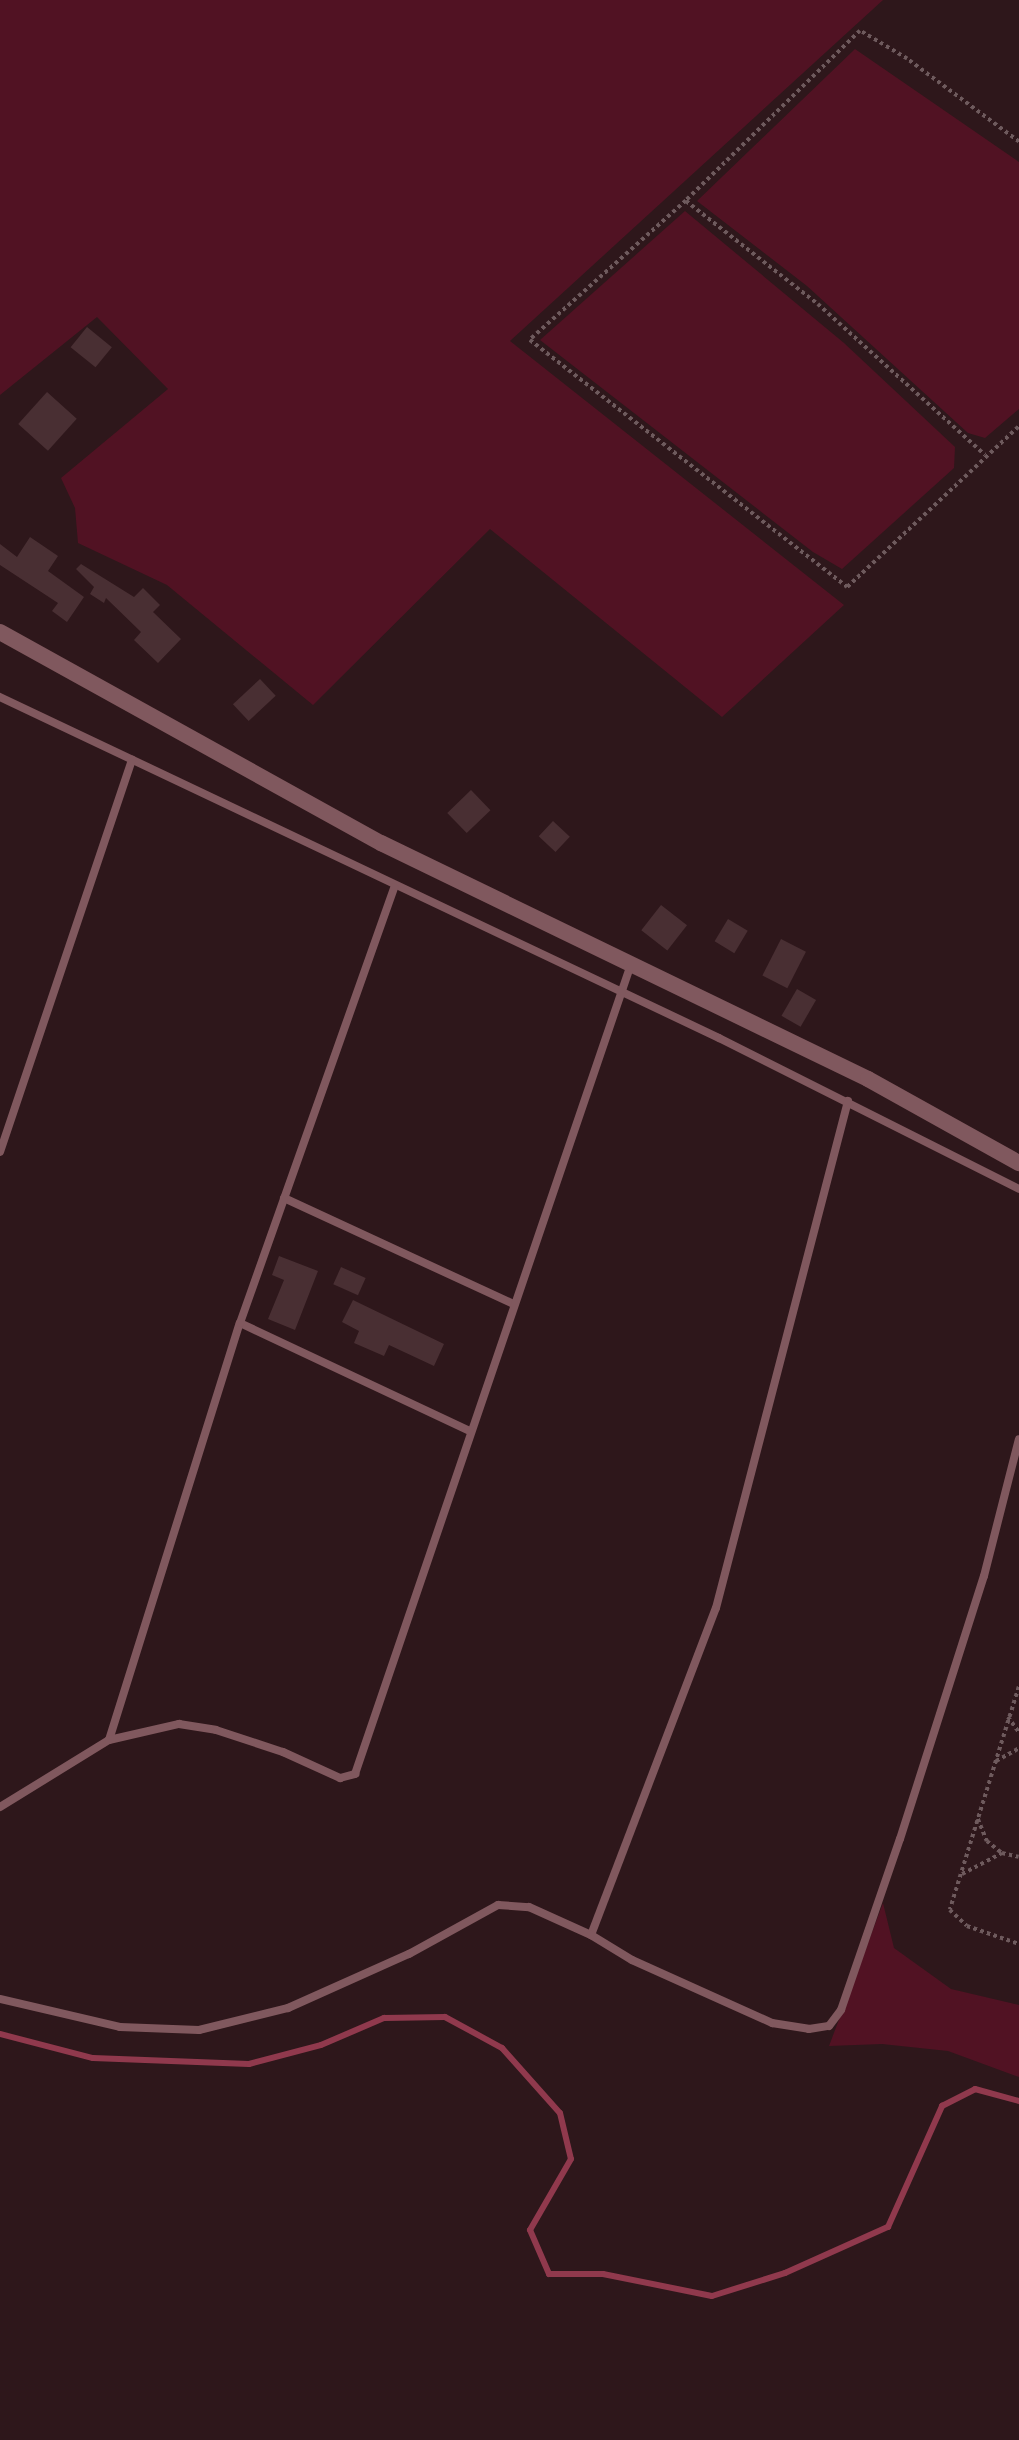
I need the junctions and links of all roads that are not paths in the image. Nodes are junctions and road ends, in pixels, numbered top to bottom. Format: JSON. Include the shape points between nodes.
{"nodes":[{"id":1,"x":0,"y":632,"type":"edge"},
{"id":2,"x":0,"y":697,"type":"edge"},
{"id":3,"x":132,"y":760,"type":"junction"},
{"id":4,"x":394,"y":887,"type":"junction"},
{"id":5,"x":631,"y":964,"type":"junction"},
{"id":6,"x":621,"y":992,"type":"junction"},
{"id":7,"x":848,"y":1101,"type":"junction"},
{"id":8,"x":0,"y":1152,"type":"edge"},
{"id":9,"x":1019,"y":1163,"type":"edge"},
{"id":10,"x":1019,"y":1189,"type":"edge"},
{"id":11,"x":284,"y":1198,"type":"junction"},
{"id":12,"x":513,"y":1304,"type":"junction"},
{"id":13,"x":240,"y":1322,"type":"junction"},
{"id":14,"x":469,"y":1431,"type":"junction"},
{"id":15,"x":1019,"y":1439,"type":"edge"},
{"id":16,"x":109,"y":1740,"type":"junction"},
{"id":17,"x":0,"y":1807,"type":"edge"},
{"id":18,"x":591,"y":1935,"type":"junction"},
{"id":19,"x":0,"y":1999,"type":"edge"}],
"edges":[{"from":1,"to":5,"type":"street","via":[[381,843]]},
{"from":2,"to":3,"type":"lane"},
{"from":3,"to":4,"type":"lane"},
{"from":3,"to":8,"type":"lane"},
{"from":4,"to":6,"type":"lane"},
{"from":4,"to":11,"type":"lane"},
{"from":5,"to":6,"type":"lane"},
{"from":5,"to":9,"type":"street","via":[[868,1079]]},
{"from":6,"to":7,"type":"lane"},
{"from":6,"to":12,"type":"lane"},
{"from":7,"to":10,"type":"lane"},
{"from":7,"to":18,"type":"lane","via":[[716,1608]]},
{"from":11,"to":12,"type":"lane"},
{"from":11,"to":13,"type":"lane"},
{"from":12,"to":14,"type":"lane"},
{"from":13,"to":14,"type":"lane"},
{"from":13,"to":16,"type":"lane"},
{"from":14,"to":16,"type":"lane","via":[[355,1774],[340,1778],[283,1752],[216,1730],[179,1724]]},
{"from":15,"to":18,"type":"lane","via":[[952,1677],[829,2026],[809,2029],[772,2023],[632,1960]]},
{"from":16,"to":17,"type":"lane"},
{"from":18,"to":19,"type":"lane","via":[[529,1907],[498,1905],[409,1954],[288,2008],[199,2030],[120,2027]]}]}
